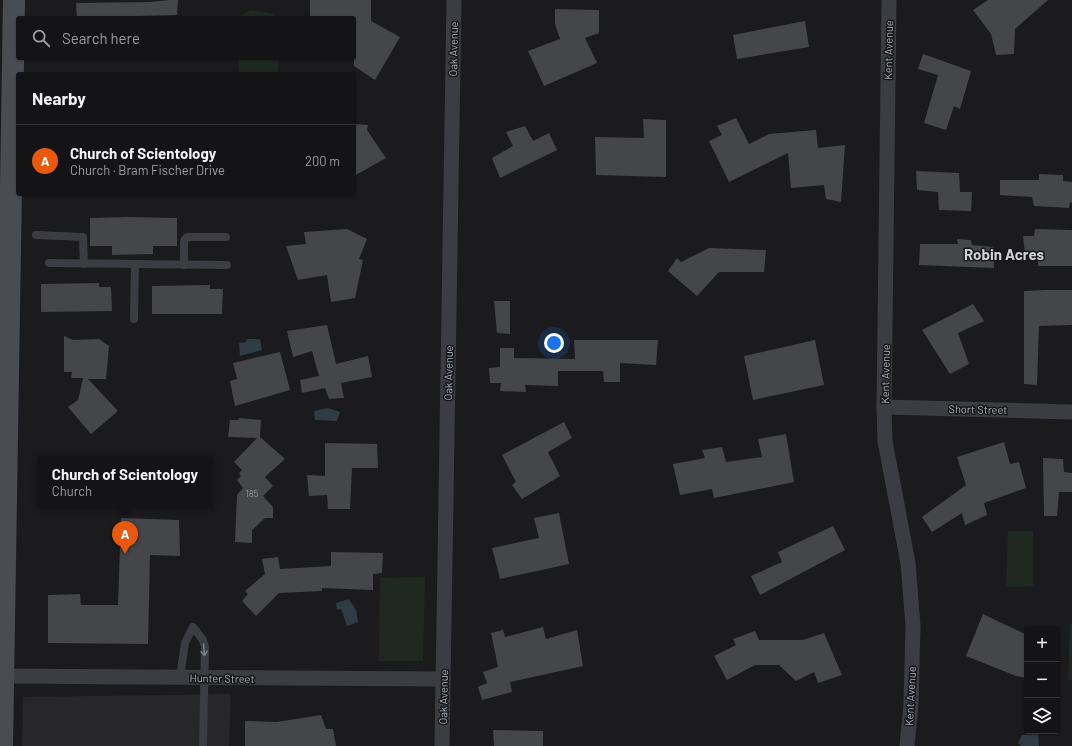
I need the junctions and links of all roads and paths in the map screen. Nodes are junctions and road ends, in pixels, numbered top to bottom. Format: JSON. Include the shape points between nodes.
{"nodes":[{"id":1,"x":14,"y":0,"type":"edge"},
{"id":2,"x":454,"y":0,"type":"edge"},
{"id":3,"x":889,"y":0,"type":"edge"},
{"id":4,"x":36,"y":235,"type":"dead end"},
{"id":5,"x":226,"y":237,"type":"dead end"},
{"id":6,"x":49,"y":263,"type":"dead end"},
{"id":7,"x":84,"y":264,"type":"junction"},
{"id":8,"x":135,"y":264,"type":"junction"},
{"id":9,"x":184,"y":265,"type":"junction"},
{"id":10,"x":227,"y":265,"type":"dead end"},
{"id":11,"x":5,"y":268,"type":"edge"},
{"id":12,"x":134,"y":319,"type":"dead end"},
{"id":13,"x":884,"y":407,"type":"junction"},
{"id":14,"x":1072,"y":412,"type":"edge"},
{"id":15,"x":2,"y":676,"type":"edge"},
{"id":16,"x":180,"y":677,"type":"junction"},
{"id":17,"x":205,"y":678,"type":"junction"},
{"id":18,"x":443,"y":679,"type":"junction"},
{"id":19,"x":2,"y":746,"type":"edge"},
{"id":20,"x":203,"y":746,"type":"edge"},
{"id":21,"x":442,"y":746,"type":"edge"},
{"id":22,"x":907,"y":746,"type":"edge"}],
"edges":[{"from":1,"to":11,"type":"main road"},
{"from":2,"to":18,"type":"street","name":"Oak Avenue"},
{"from":3,"to":13,"type":"street","name":"Kent Avenue"},
{"from":4,"to":7,"type":"lane","via":[[83,237]]},
{"from":5,"to":9,"type":"lane","via":[[187,237],[184,241]]},
{"from":6,"to":7,"type":"lane"},
{"from":7,"to":8,"type":"lane"},
{"from":8,"to":9,"type":"lane"},
{"from":8,"to":12,"type":"lane"},
{"from":9,"to":10,"type":"lane"},
{"from":11,"to":15,"type":"main road"},
{"from":13,"to":14,"type":"street","name":"Short Street"},
{"from":13,"to":22,"type":"street","name":"Kent Avenue","via":[[885,441],[908,563],[913,626]]},
{"from":15,"to":16,"type":"street","name":"Hunter Street"},
{"from":15,"to":19,"type":"main road"},
{"from":16,"to":17,"type":"street","name":"Hunter Street"},
{"from":16,"to":17,"type":"lane","one_way":true,"via":[[185,644],[193,627],[205,647]]},
{"from":17,"to":18,"type":"street","name":"Hunter Street"},
{"from":17,"to":20,"type":"lane"},
{"from":18,"to":21,"type":"street","name":"Oak Avenue"}]}
